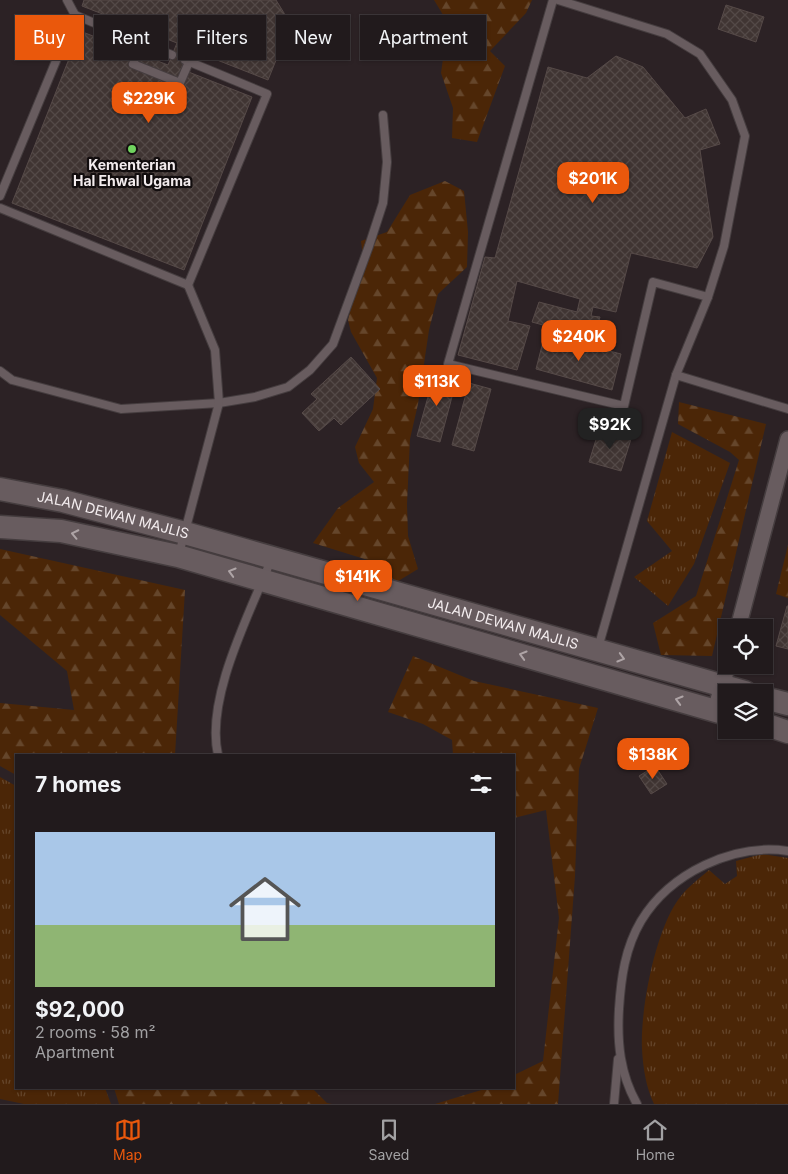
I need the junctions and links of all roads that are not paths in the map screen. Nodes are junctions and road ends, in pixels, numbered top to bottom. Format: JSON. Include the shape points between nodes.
{"nodes":[{"id":1,"x":67,"y":0,"type":"edge"},
{"id":2,"x":553,"y":0,"type":"edge"},
{"id":3,"x":558,"y":0,"type":"edge"},
{"id":4,"x":75,"y":15,"type":"edge"},
{"id":5,"x":168,"y":53,"type":"edge"},
{"id":6,"x":172,"y":55,"type":"dead end"},
{"id":7,"x":56,"y":60,"type":"edge"},
{"id":8,"x":135,"y":60,"type":"edge"},
{"id":9,"x":383,"y":115,"type":"dead end"},
{"id":10,"x":0,"y":196,"type":"edge"},
{"id":11,"x":0,"y":208,"type":"edge"},
{"id":12,"x":188,"y":285,"type":"junction"},
{"id":13,"x":708,"y":296,"type":"junction"},
{"id":14,"x":0,"y":370,"type":"edge"},
{"id":15,"x":676,"y":375,"type":"junction"},
{"id":16,"x":219,"y":403,"type":"junction"},
{"id":17,"x":788,"y":409,"type":"edge"},
{"id":18,"x":788,"y":439,"type":"edge"},
{"id":19,"x":0,"y":488,"type":"edge"},
{"id":20,"x":0,"y":527,"type":"edge"},
{"id":21,"x":185,"y":533,"type":"junction"},
{"id":22,"x":178,"y":556,"type":"junction"},
{"id":23,"x":272,"y":558,"type":"junction"},
{"id":24,"x":263,"y":580,"type":"junction"},
{"id":25,"x":740,"y":619,"type":"edge"},
{"id":26,"x":597,"y":652,"type":"junction"},
{"id":27,"x":718,"y":686,"type":"edge"},
{"id":28,"x":773,"y":700,"type":"edge"},
{"id":29,"x":788,"y":704,"type":"edge"},
{"id":30,"x":718,"y":711,"type":"edge"},
{"id":31,"x":773,"y":727,"type":"edge"},
{"id":32,"x":788,"y":732,"type":"edge"},
{"id":33,"x":218,"y":754,"type":"edge"},
{"id":34,"x":788,"y":851,"type":"edge"},
{"id":35,"x":618,"y":1050,"type":"junction"},
{"id":36,"x":614,"y":1104,"type":"edge"},
{"id":37,"x":637,"y":1104,"type":"edge"}],
"edges":[{"from":1,"to":4,"type":"lane"},
{"from":2,"to":13,"type":"lane","via":[[448,364],[624,406],[653,282]]},
{"from":3,"to":13,"type":"lane","via":[[667,34],[700,54],[732,100],[745,136],[724,246]]},
{"from":5,"to":6,"type":"lane"},
{"from":7,"to":10,"type":"lane"},
{"from":8,"to":12,"type":"lane","via":[[133,64],[180,83],[187,61],[267,94]]},
{"from":9,"to":16,"type":"lane","via":[[387,162],[383,203],[333,344],[310,370],[288,387]]},
{"from":11,"to":12,"type":"lane"},
{"from":12,"to":16,"type":"lane","via":[[215,350]]},
{"from":13,"to":15,"type":"lane"},
{"from":14,"to":16,"type":"lane","via":[[12,380],[121,409]]},
{"from":15,"to":17,"type":"lane"},
{"from":15,"to":26,"type":"lane"},
{"from":16,"to":21,"type":"lane"},
{"from":18,"to":25,"type":"street"},
{"from":19,"to":21,"type":"street","name":"JALAN DEWAN MAJLIS"},
{"from":22,"to":20,"type":"street","name":"JALAN DEWAN MAJLIS","one_way":true,"via":[[61,531]]},
{"from":21,"to":22,"type":"lane"},
{"from":21,"to":23,"type":"street","name":"JALAN DEWAN MAJLIS"},
{"from":24,"to":22,"type":"street","name":"JALAN DEWAN MAJLIS","one_way":true},
{"from":23,"to":24,"type":"lane"},
{"from":23,"to":26,"type":"street","name":"JALAN DEWAN MAJLIS"},
{"from":30,"to":24,"type":"street","name":"JALAN DEWAN MAJLIS","one_way":true},
{"from":24,"to":33,"type":"lane","via":[[224,678],[217,711]]},
{"from":26,"to":27,"type":"street","name":"JALAN DEWAN MAJLIS","one_way":true},
{"from":28,"to":29,"type":"street"},
{"from":31,"to":32,"type":"street"},
{"from":34,"to":35,"type":"lane","via":[[746,851],[719,859],[682,879],[656,902],[642,920],[629,946],[621,977]]},
{"from":35,"to":36,"type":"lane"},
{"from":35,"to":37,"type":"lane","via":[[625,1078]]}]}
